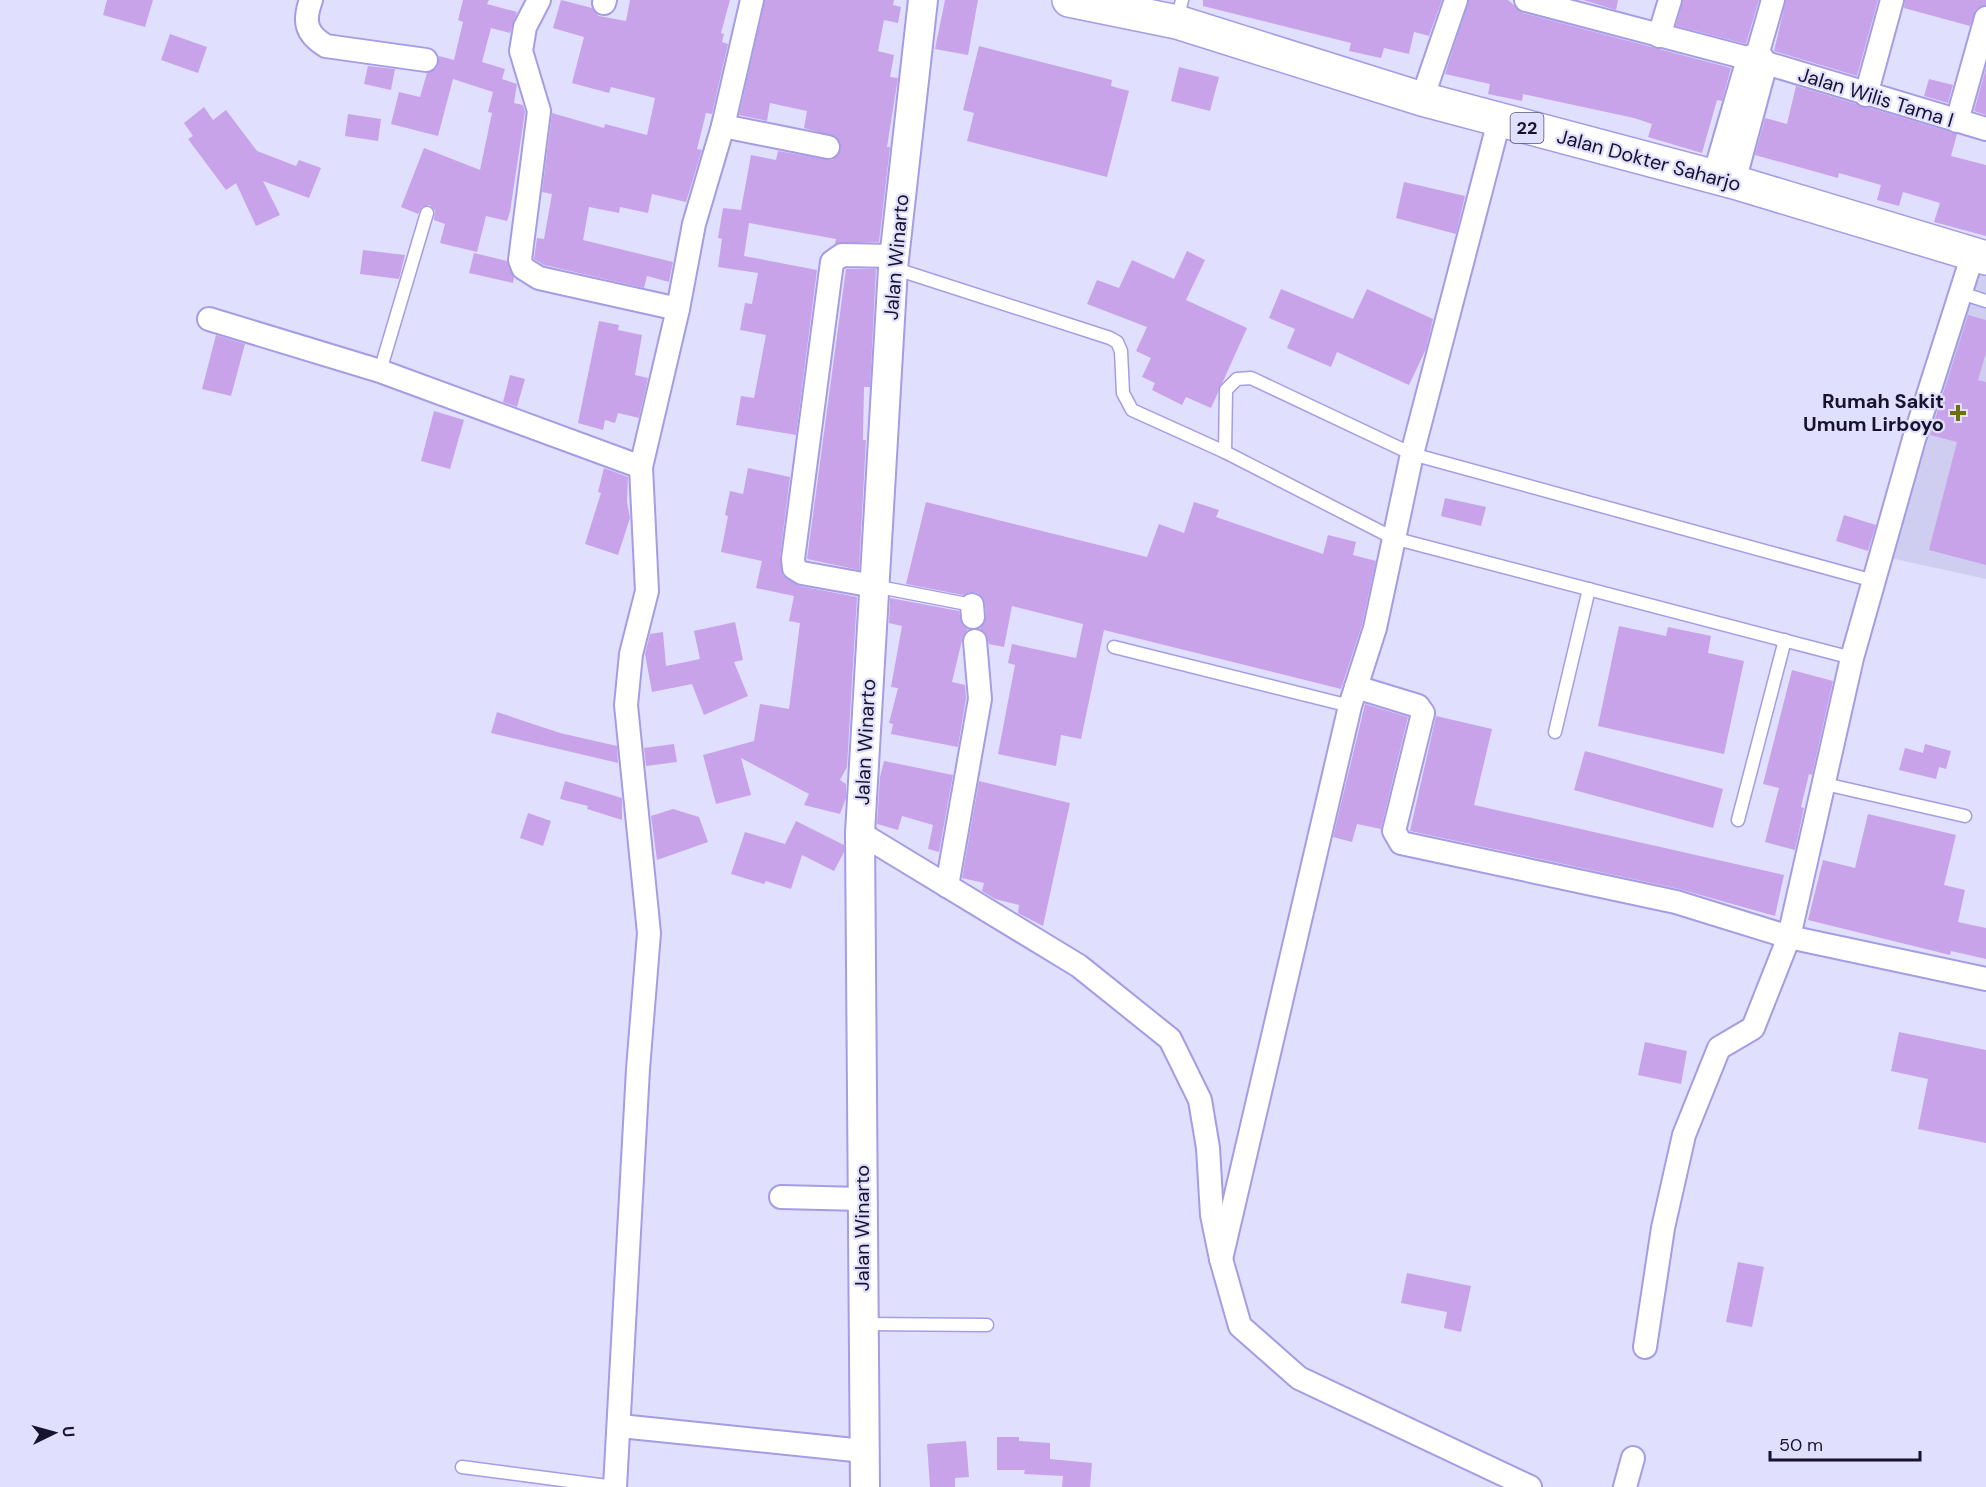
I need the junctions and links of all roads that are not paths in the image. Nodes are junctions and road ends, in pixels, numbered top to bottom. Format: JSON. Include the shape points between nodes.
{"nodes":[{"id":1,"x":311,"y":0,"type":"edge"},
{"id":2,"x":539,"y":0,"type":"edge"},
{"id":3,"x":752,"y":0,"type":"edge"},
{"id":4,"x":923,"y":0,"type":"edge"},
{"id":5,"x":1456,"y":0,"type":"edge"},
{"id":6,"x":1526,"y":0,"type":"edge"},
{"id":7,"x":1670,"y":0,"type":"edge"},
{"id":8,"x":1773,"y":0,"type":"edge"},
{"id":9,"x":1892,"y":0,"type":"edge"},
{"id":10,"x":1089,"y":1,"type":"edge"},
{"id":11,"x":1568,"y":6,"type":"edge"},
{"id":12,"x":1180,"y":11,"type":"edge"},
{"id":13,"x":1986,"y":18,"type":"edge"},
{"id":14,"x":1659,"y":36,"type":"junction"},
{"id":15,"x":1757,"y":58,"type":"junction"},
{"id":16,"x":426,"y":60,"type":"dead end"},
{"id":17,"x":1866,"y":95,"type":"junction"},
{"id":18,"x":1422,"y":99,"type":"junction"},
{"id":19,"x":1499,"y":121,"type":"junction"},
{"id":20,"x":1957,"y":121,"type":"junction"},
{"id":21,"x":723,"y":126,"type":"junction"},
{"id":22,"x":1986,"y":129,"type":"edge"},
{"id":23,"x":828,"y":147,"type":"dead end"},
{"id":24,"x":1724,"y":179,"type":"junction"},
{"id":25,"x":427,"y":213,"type":"dead end"},
{"id":26,"x":1979,"y":256,"type":"edge"},
{"id":27,"x":894,"y":262,"type":"junction"},
{"id":28,"x":1961,"y":293,"type":"junction"},
{"id":29,"x":1986,"y":301,"type":"edge"},
{"id":30,"x":678,"y":309,"type":"junction"},
{"id":31,"x":209,"y":319,"type":"dead end"},
{"id":32,"x":380,"y":371,"type":"junction"},
{"id":33,"x":1225,"y":452,"type":"junction"},
{"id":34,"x":1412,"y":454,"type":"junction"},
{"id":35,"x":641,"y":467,"type":"junction"},
{"id":36,"x":1393,"y":538,"type":"junction"},
{"id":37,"x":1874,"y":581,"type":"junction"},
{"id":38,"x":874,"y":586,"type":"junction"},
{"id":39,"x":1589,"y":589,"type":"junction"},
{"id":40,"x":973,"y":611,"type":"dead end"},
{"id":41,"x":1785,"y":640,"type":"junction"},
{"id":42,"x":975,"y":641,"type":"dead end"},
{"id":43,"x":1114,"y":647,"type":"dead end"},
{"id":44,"x":1852,"y":658,"type":"junction"},
{"id":45,"x":1353,"y":697,"type":"junction"},
{"id":46,"x":1555,"y":732,"type":"dead end"},
{"id":47,"x":1825,"y":784,"type":"junction"},
{"id":48,"x":1965,"y":816,"type":"dead end"},
{"id":49,"x":1738,"y":820,"type":"dead end"},
{"id":50,"x":860,"y":833,"type":"junction"},
{"id":51,"x":947,"y":886,"type":"junction"},
{"id":52,"x":1789,"y":937,"type":"junction"},
{"id":53,"x":1986,"y":979,"type":"edge"},
{"id":54,"x":781,"y":1197,"type":"dead end"},
{"id":55,"x":862,"y":1199,"type":"junction"},
{"id":56,"x":1221,"y":1259,"type":"junction"},
{"id":57,"x":863,"y":1324,"type":"junction"},
{"id":58,"x":987,"y":1325,"type":"dead end"},
{"id":59,"x":1645,"y":1347,"type":"dead end"},
{"id":60,"x":620,"y":1426,"type":"junction"},
{"id":61,"x":864,"y":1451,"type":"junction"},
{"id":62,"x":1633,"y":1458,"type":"dead end"},
{"id":63,"x":462,"y":1467,"type":"dead end"},
{"id":64,"x":615,"y":1487,"type":"edge"},
{"id":65,"x":865,"y":1487,"type":"edge"},
{"id":66,"x":1530,"y":1487,"type":"edge"},
{"id":67,"x":1625,"y":1487,"type":"edge"}],
"edges":[{"from":1,"to":16,"type":"street","via":[[307,24],[313,39],[326,46]]},
{"from":2,"to":30,"type":"street","via":[[525,27],[520,51],[539,111],[524,218],[520,260],[523,268],[539,278]]},
{"from":3,"to":21,"type":"street"},
{"from":4,"to":27,"type":"street","name":"Jalan Winarto"},
{"from":5,"to":18,"type":"street"},
{"from":6,"to":11,"type":"street","name":"Jalan Wilis Tama I"},
{"from":7,"to":14,"type":"street"},
{"from":8,"to":15,"type":"street"},
{"from":9,"to":17,"type":"street"},
{"from":10,"to":12,"type":"highway","name":"Jalan Dokter Saharjo","number":"22"},
{"from":11,"to":14,"type":"street","name":"Jalan Wilis Tama I"},
{"from":12,"to":18,"type":"highway","name":"Jalan Dokter Saharjo","number":"22"},
{"from":13,"to":20,"type":"street"},
{"from":14,"to":15,"type":"street","name":"Jalan Wilis Tama I"},
{"from":15,"to":17,"type":"street","name":"Jalan Wilis Tama I"},
{"from":15,"to":24,"type":"street"},
{"from":17,"to":20,"type":"street","name":"Jalan Wilis Tama I"},
{"from":18,"to":19,"type":"highway","name":"Jalan Dokter Saharjo","number":"22"},
{"from":19,"to":24,"type":"highway","name":"Jalan Dokter Saharjo","number":"22"},
{"from":19,"to":34,"type":"street"},
{"from":20,"to":22,"type":"street","name":"Jalan Wilis Tama I"},
{"from":21,"to":23,"type":"street"},
{"from":21,"to":30,"type":"street","via":[[694,224]]},
{"from":24,"to":26,"type":"highway","name":"Jalan Dokter Saharjo","number":"22"},
{"from":25,"to":32,"type":"lane"},
{"from":26,"to":28,"type":"street"},
{"from":27,"to":33,"type":"lane","via":[[1117,342],[1123,393],[1132,410]]},
{"from":27,"to":38,"type":"street","name":"Jalan Winarto"},
{"from":27,"to":38,"type":"street","via":[[842,255],[832,262],[793,559],[794,568],[802,573]]},
{"from":28,"to":29,"type":"lane"},
{"from":28,"to":37,"type":"street"},
{"from":30,"to":35,"type":"street"},
{"from":31,"to":32,"type":"street"},
{"from":32,"to":35,"type":"street"},
{"from":33,"to":34,"type":"lane","via":[[1226,390],[1237,379],[1251,378]]},
{"from":33,"to":36,"type":"lane"},
{"from":34,"to":36,"type":"street"},
{"from":34,"to":37,"type":"lane"},
{"from":35,"to":60,"type":"street","via":[[647,591],[631,654],[626,705],[649,933]]},
{"from":36,"to":39,"type":"lane"},
{"from":36,"to":45,"type":"street","via":[[1375,628]]},
{"from":37,"to":44,"type":"street"},
{"from":38,"to":40,"type":"lane"},
{"from":38,"to":50,"type":"street","name":"Jalan Winarto"},
{"from":39,"to":41,"type":"lane"},
{"from":39,"to":46,"type":"lane"},
{"from":41,"to":44,"type":"lane"},
{"from":41,"to":49,"type":"lane"},
{"from":42,"to":51,"type":"street","via":[[980,699]]},
{"from":43,"to":45,"type":"lane"},
{"from":44,"to":47,"type":"street"},
{"from":45,"to":52,"type":"street","via":[[1418,706],[1423,713],[1394,831],[1401,843],[1676,902]]},
{"from":45,"to":56,"type":"street"},
{"from":47,"to":48,"type":"lane"},
{"from":47,"to":52,"type":"street"},
{"from":50,"to":51,"type":"street"},
{"from":50,"to":55,"type":"street","name":"Jalan Winarto"},
{"from":51,"to":56,"type":"street","via":[[1079,966],[1170,1039],[1200,1100],[1212,1215]]},
{"from":52,"to":53,"type":"street"},
{"from":52,"to":59,"type":"street","via":[[1753,1028],[1719,1048],[1684,1135],[1663,1228]]},
{"from":54,"to":55,"type":"street"},
{"from":55,"to":57,"type":"street","name":"Jalan Winarto"},
{"from":56,"to":66,"type":"street","via":[[1240,1326],[1299,1378]]},
{"from":57,"to":58,"type":"lane"},
{"from":57,"to":61,"type":"street","name":"Jalan Winarto"},
{"from":60,"to":61,"type":"street"},
{"from":60,"to":64,"type":"street"},
{"from":61,"to":65,"type":"street","name":"Jalan Winarto"},
{"from":62,"to":67,"type":"street"},
{"from":63,"to":64,"type":"lane"}]}
